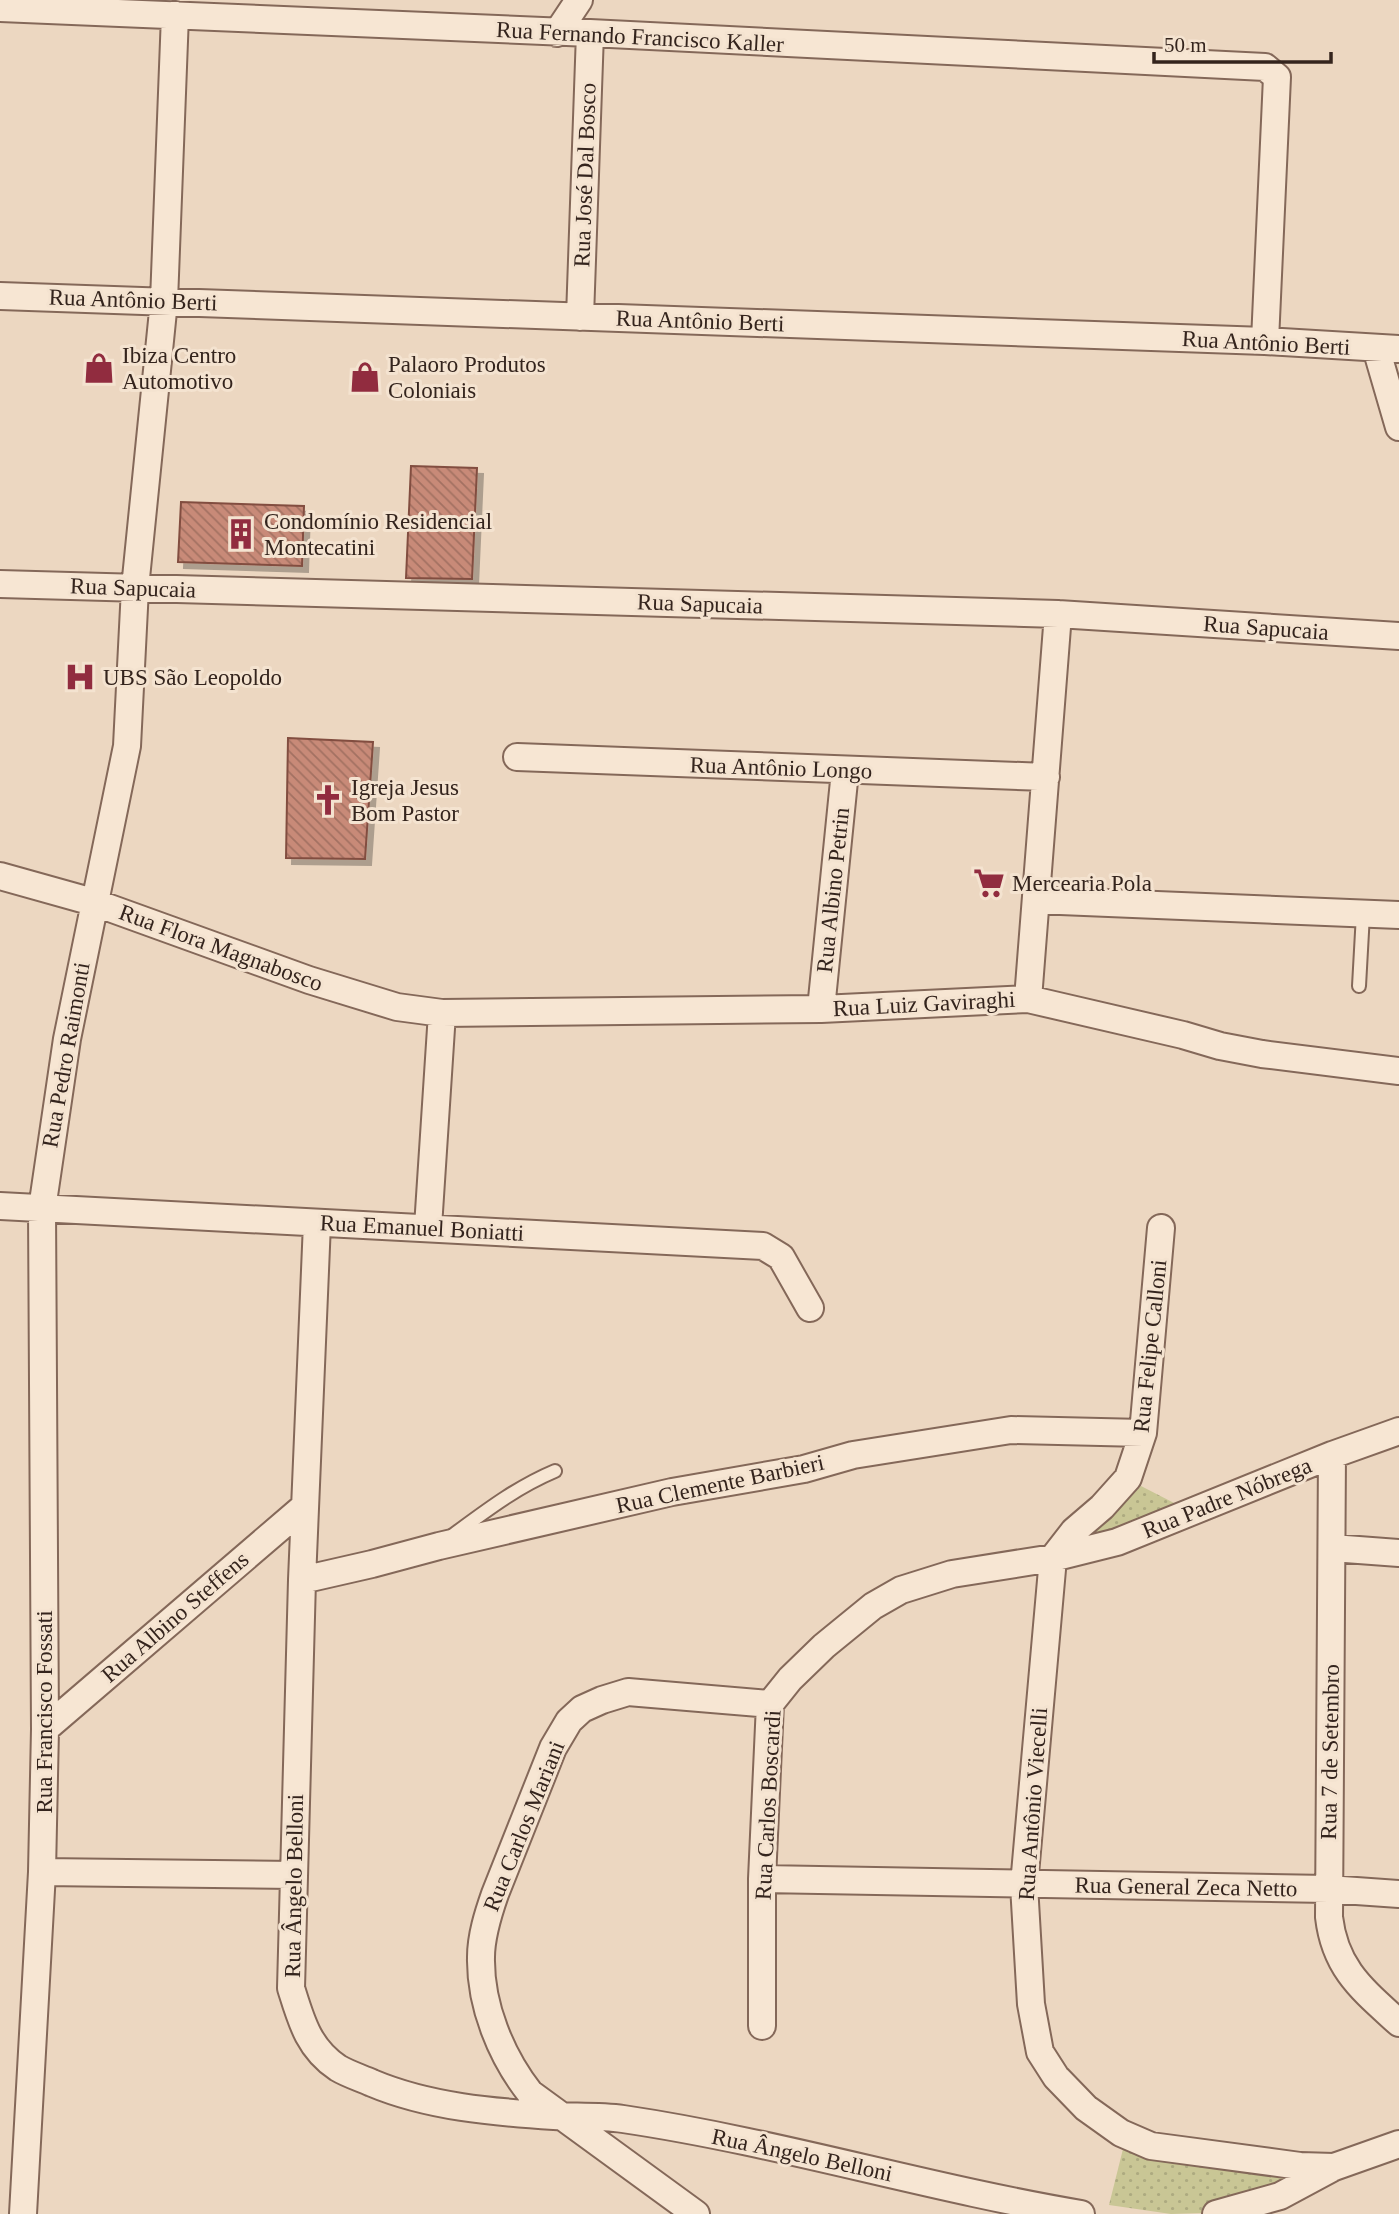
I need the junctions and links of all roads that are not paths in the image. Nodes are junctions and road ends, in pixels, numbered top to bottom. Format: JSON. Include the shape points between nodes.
{"nodes":[{"id":1,"x":579,"y":0,"type":"edge"},
{"id":2,"x":0,"y":8,"type":"edge"},
{"id":3,"x":175,"y":15,"type":"junction"},
{"id":4,"x":557,"y":33,"type":"junction"},
{"id":5,"x":590,"y":33,"type":"junction"},
{"id":6,"x":0,"y":296,"type":"edge"},
{"id":7,"x":164,"y":301,"type":"junction"},
{"id":8,"x":580,"y":317,"type":"junction"},
{"id":9,"x":1265,"y":341,"type":"junction"},
{"id":10,"x":1387,"y":349,"type":"edge"},
{"id":11,"x":1399,"y":427,"type":"edge"},
{"id":12,"x":0,"y":584,"type":"edge"},
{"id":13,"x":135,"y":588,"type":"junction"},
{"id":14,"x":1059,"y":614,"type":"junction"},
{"id":15,"x":1399,"y":636,"type":"edge"},
{"id":16,"x":517,"y":757,"type":"dead end"},
{"id":17,"x":845,"y":771,"type":"junction"},
{"id":18,"x":1045,"y":777,"type":"junction"},
{"id":19,"x":0,"y":876,"type":"edge"},
{"id":20,"x":1036,"y":900,"type":"junction"},
{"id":21,"x":93,"y":902,"type":"junction"},
{"id":22,"x":1363,"y":914,"type":"junction"},
{"id":23,"x":1399,"y":915,"type":"edge"},
{"id":24,"x":1359,"y":986,"type":"dead end"},
{"id":25,"x":1028,"y":999,"type":"junction"},
{"id":26,"x":821,"y":1009,"type":"junction"},
{"id":27,"x":442,"y":1013,"type":"junction"},
{"id":28,"x":1399,"y":1071,"type":"edge"},
{"id":29,"x":0,"y":1206,"type":"edge"},
{"id":30,"x":42,"y":1209,"type":"junction"},
{"id":31,"x":317,"y":1223,"type":"junction"},
{"id":32,"x":428,"y":1227,"type":"junction"},
{"id":33,"x":1161,"y":1228,"type":"dead end"},
{"id":34,"x":810,"y":1308,"type":"dead end"},
{"id":35,"x":1399,"y":1431,"type":"edge"},
{"id":36,"x":1143,"y":1433,"type":"junction"},
{"id":37,"x":1332,"y":1455,"type":"junction"},
{"id":38,"x":555,"y":1471,"type":"dead end"},
{"id":39,"x":305,"y":1506,"type":"junction"},
{"id":40,"x":439,"y":1546,"type":"junction"},
{"id":41,"x":1332,"y":1548,"type":"junction"},
{"id":42,"x":1399,"y":1553,"type":"edge"},
{"id":43,"x":1053,"y":1558,"type":"junction"},
{"id":44,"x":302,"y":1580,"type":"junction"},
{"id":45,"x":769,"y":1704,"type":"junction"},
{"id":46,"x":45,"y":1729,"type":"junction"},
{"id":47,"x":42,"y":1872,"type":"junction"},
{"id":48,"x":294,"y":1875,"type":"junction"},
{"id":49,"x":762,"y":1879,"type":"junction"},
{"id":50,"x":1024,"y":1885,"type":"junction"},
{"id":51,"x":1328,"y":1889,"type":"junction"},
{"id":52,"x":1399,"y":1894,"type":"edge"},
{"id":53,"x":1399,"y":2024,"type":"edge"},
{"id":54,"x":762,"y":2026,"type":"dead end"},
{"id":55,"x":560,"y":2116,"type":"junction"},
{"id":56,"x":1399,"y":2144,"type":"edge"},
{"id":57,"x":1334,"y":2167,"type":"junction"},
{"id":58,"x":1284,"y":2205,"type":"edge"},
{"id":59,"x":23,"y":2214,"type":"edge"},
{"id":60,"x":696,"y":2214,"type":"edge"},
{"id":61,"x":1081,"y":2214,"type":"edge"},
{"id":62,"x":1216,"y":2214,"type":"edge"}],
"edges":[{"from":1,"to":4,"type":"street"},
{"from":2,"to":3,"type":"street","name":"Rua Fernando Francisco Kaller"},
{"from":3,"to":4,"type":"street","name":"Rua Fernando Francisco Kaller"},
{"from":3,"to":7,"type":"street","name":"Rua Pedro Raimonti"},
{"from":4,"to":5,"type":"street","name":"Rua Fernando Francisco Kaller"},
{"from":5,"to":8,"type":"street","name":"Rua José Dal Bosco"},
{"from":5,"to":9,"type":"street","name":"Rua Fernando Francisco Kaller","via":[[1265,67],[1277,77]]},
{"from":6,"to":7,"type":"street","name":"Rua Antônio Berti"},
{"from":7,"to":8,"type":"street","name":"Rua Antônio Berti"},
{"from":7,"to":13,"type":"street","name":"Rua Pedro Raimonti"},
{"from":8,"to":9,"type":"street","name":"Rua Antônio Berti"},
{"from":9,"to":10,"type":"street","name":"Rua Antônio Berti"},
{"from":10,"to":11,"type":"street"},
{"from":12,"to":13,"type":"street","name":"Rua Sapucaia"},
{"from":13,"to":14,"type":"street","name":"Rua Sapucaia"},
{"from":13,"to":21,"type":"street","name":"Rua Pedro Raimonti","via":[[127,746]]},
{"from":14,"to":15,"type":"street","name":"Rua Sapucaia"},
{"from":14,"to":18,"type":"street"},
{"from":16,"to":17,"type":"street","name":"Rua Antônio Longo"},
{"from":17,"to":18,"type":"street","name":"Rua Antônio Longo"},
{"from":17,"to":26,"type":"street","name":"Rua Albino Petrin"},
{"from":18,"to":20,"type":"street"},
{"from":19,"to":21,"type":"street","name":"Rua Flora Magnabosco"},
{"from":20,"to":22,"type":"street"},
{"from":20,"to":25,"type":"street"},
{"from":21,"to":27,"type":"street","name":"Rua Flora Magnabosco","via":[[309,980],[397,1007]]},
{"from":21,"to":30,"type":"street","name":"Rua Pedro Raimonti","via":[[66,1039]]},
{"from":22,"to":23,"type":"street"},
{"from":22,"to":24,"type":"lane"},
{"from":25,"to":26,"type":"street","name":"Rua Luiz Gaviraghi"},
{"from":25,"to":28,"type":"street","name":"Rua Luiz Gaviraghi","via":[[1220,1046]]},
{"from":26,"to":27,"type":"street","name":"Rua Luiz Gaviraghi"},
{"from":27,"to":32,"type":"street"},
{"from":29,"to":30,"type":"street","name":"Rua Emanuel Boniatti"},
{"from":30,"to":31,"type":"street","name":"Rua Emanuel Boniatti"},
{"from":30,"to":46,"type":"street","name":"Rua Francisco Fossati"},
{"from":31,"to":32,"type":"street","name":"Rua Emanuel Boniatti"},
{"from":31,"to":39,"type":"street","name":"Rua Ângelo Belloni"},
{"from":32,"to":34,"type":"street","name":"Rua Emanuel Boniatti","via":[[763,1246],[781,1257]]},
{"from":33,"to":36,"type":"street","name":"Rua Felipe Calloni"},
{"from":35,"to":37,"type":"street","name":"Rua Padre Nóbrega"},
{"from":36,"to":40,"type":"street","name":"Rua Clemente Barbieri","via":[[1011,1430],[879,1450]]},
{"from":36,"to":43,"type":"street","name":"Rua Felipe Calloni","via":[[1128,1478]]},
{"from":37,"to":41,"type":"street","name":"Rua 7 de Setembro"},
{"from":37,"to":43,"type":"street","name":"Rua Padre Nóbrega","via":[[1117,1542]]},
{"from":38,"to":40,"type":"lane","via":[[506,1496]]},
{"from":39,"to":44,"type":"street","name":"Rua Ângelo Belloni"},
{"from":39,"to":46,"type":"street","name":"Rua Albino Steffens"},
{"from":40,"to":44,"type":"street","name":"Rua Clemente Barbieri"},
{"from":41,"to":42,"type":"street"},
{"from":41,"to":51,"type":"street","name":"Rua 7 de Setembro"},
{"from":43,"to":45,"type":"street","name":"Rua Carlos Boscardi","via":[[952,1574],[901,1590],[873,1606],[824,1646]]},
{"from":43,"to":50,"type":"street","name":"Rua Antônio Viecelli"},
{"from":44,"to":48,"type":"street","name":"Rua Ângelo Belloni"},
{"from":45,"to":49,"type":"street","name":"Rua Carlos Boscardi"},
{"from":45,"to":55,"type":"street","name":"Rua Carlos Mariani","via":[[628,1692],[582,1709],[553,1748],[495,1894],[481,1955],[482,1991],[514,2073],[530,2093]]},
{"from":46,"to":47,"type":"street","name":"Rua Francisco Fossati"},
{"from":47,"to":48,"type":"street"},
{"from":47,"to":59,"type":"street","name":"Rua Francisco Fossati"},
{"from":48,"to":55,"type":"street","name":"Rua Ângelo Belloni","via":[[291,1988],[305,2033],[322,2054],[340,2069],[432,2102]]},
{"from":49,"to":50,"type":"street","name":"Rua General Zeca Netto"},
{"from":49,"to":54,"type":"street","name":"Rua Carlos Boscardi"},
{"from":50,"to":51,"type":"street","name":"Rua General Zeca Netto"},
{"from":50,"to":57,"type":"street","name":"Rua Antônio Viecelli","via":[[1031,2004],[1041,2052],[1056,2077],[1086,2108],[1121,2133],[1151,2146]]},
{"from":51,"to":52,"type":"street","name":"Rua General Zeca Netto"},
{"from":51,"to":53,"type":"street","name":"Rua 7 de Setembro","via":[[1331,1936],[1340,1961]]},
{"from":55,"to":60,"type":"street","name":"Rua Carlos Mariani"},
{"from":55,"to":61,"type":"street","name":"Rua Ângelo Belloni","via":[[621,2119],[743,2140]]},
{"from":56,"to":57,"type":"street"},
{"from":57,"to":58,"type":"street"},
{"from":58,"to":62,"type":"street"}]}
